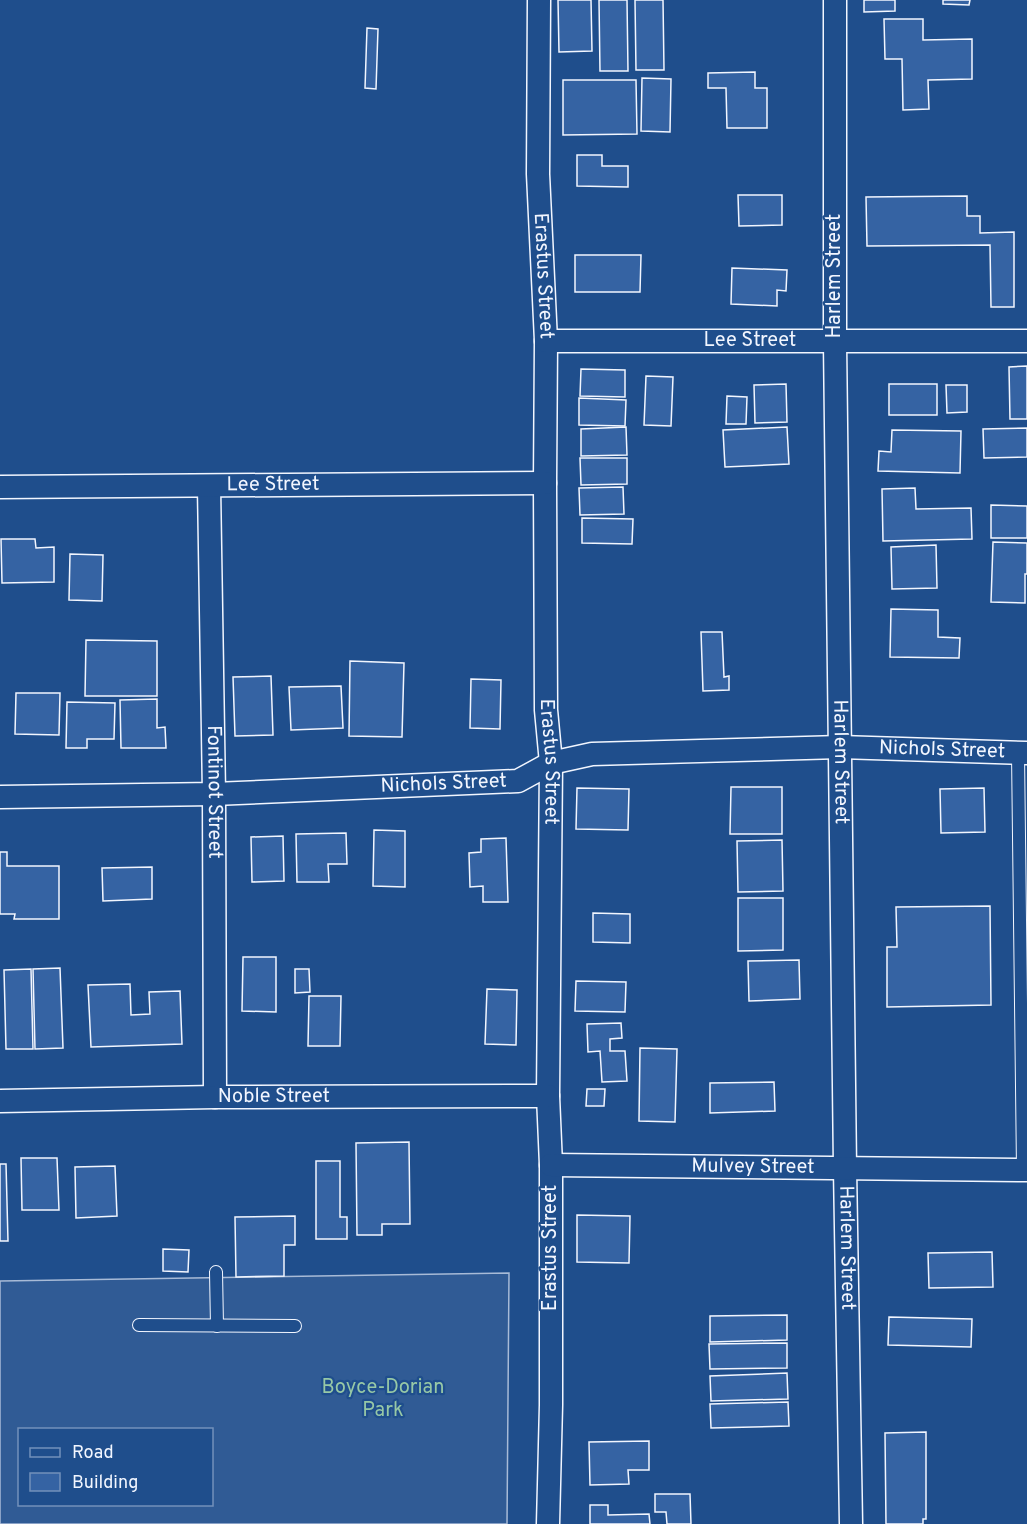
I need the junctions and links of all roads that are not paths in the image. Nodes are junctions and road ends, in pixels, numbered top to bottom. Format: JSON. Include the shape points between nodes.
{"nodes":[{"id":1,"x":539,"y":0,"type":"edge"},
{"id":2,"x":835,"y":0,"type":"edge"},
{"id":3,"x":546,"y":341,"type":"junction"},
{"id":4,"x":1027,"y":341,"type":"edge"},
{"id":5,"x":835,"y":342,"type":"junction"},
{"id":6,"x":545,"y":483,"type":"junction"},
{"id":7,"x":208,"y":486,"type":"junction"},
{"id":8,"x":0,"y":487,"type":"edge"},
{"id":9,"x":840,"y":747,"type":"junction"},
{"id":10,"x":1022,"y":753,"type":"edge"},
{"id":11,"x":551,"y":763,"type":"junction"},
{"id":12,"x":214,"y":794,"type":"junction"},
{"id":13,"x":0,"y":797,"type":"edge"},
{"id":14,"x":548,"y":1096,"type":"junction"},
{"id":15,"x":214,"y":1097,"type":"junction"},
{"id":16,"x":0,"y":1101,"type":"edge"},
{"id":17,"x":551,"y":1165,"type":"junction"},
{"id":18,"x":845,"y":1168,"type":"junction"},
{"id":19,"x":1025,"y":1170,"type":"edge"},
{"id":20,"x":216,"y":1272,"type":"dead end"},
{"id":21,"x":139,"y":1325,"type":"dead end"},
{"id":22,"x":217,"y":1326,"type":"junction"},
{"id":23,"x":295,"y":1326,"type":"dead end"},
{"id":24,"x":548,"y":1524,"type":"edge"},
{"id":25,"x":851,"y":1524,"type":"edge"}],
"edges":[{"from":1,"to":3,"type":"street","name":"Erastus Street","via":[[537,174]]},
{"from":2,"to":5,"type":"street","name":"Harlem Street"},
{"from":3,"to":5,"type":"street","name":"Lee Street"},
{"from":3,"to":6,"type":"street","name":"Erastus Street"},
{"from":4,"to":5,"type":"street","name":"Lee Street"},
{"from":5,"to":9,"type":"street","name":"Harlem Street"},
{"from":6,"to":7,"type":"street","name":"Lee Street"},
{"from":6,"to":11,"type":"street","name":"Erastus Street","via":[[546,710]]},
{"from":7,"to":8,"type":"street","name":"Lee Street"},
{"from":7,"to":12,"type":"street","name":"Fontinot Street"},
{"from":9,"to":10,"type":"street","name":"Nichols Street"},
{"from":9,"to":11,"type":"street","name":"Nichols Street","via":[[592,754]]},
{"from":9,"to":18,"type":"street","name":"Harlem Street"},
{"from":10,"to":19,"type":"lane"},
{"from":11,"to":12,"type":"street","name":"Nichols Street","via":[[518,781]]},
{"from":11,"to":14,"type":"street","name":"Erastus Street"},
{"from":12,"to":13,"type":"street","name":"Nichols Street"},
{"from":12,"to":15,"type":"street","name":"Fontinot Street"},
{"from":14,"to":15,"type":"street","name":"Noble Street"},
{"from":14,"to":17,"type":"street","name":"Erastus Street"},
{"from":15,"to":16,"type":"street","name":"Noble Street"},
{"from":17,"to":18,"type":"street","name":"Mulvey Street"},
{"from":17,"to":24,"type":"street","name":"Erastus Street"},
{"from":18,"to":19,"type":"street","name":"Mulvey Street"},
{"from":18,"to":25,"type":"street","name":"Harlem Street"},
{"from":20,"to":22,"type":"lane"},
{"from":21,"to":22,"type":"lane"},
{"from":22,"to":23,"type":"lane"}]}
